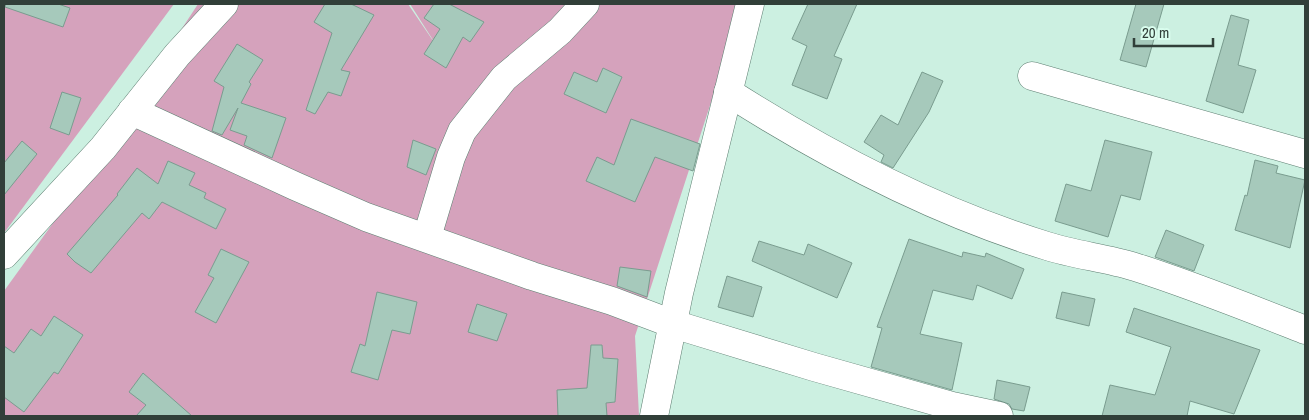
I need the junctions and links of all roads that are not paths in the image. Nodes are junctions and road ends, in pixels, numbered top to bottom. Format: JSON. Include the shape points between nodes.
{"nodes":[{"id":1,"x":224,"y":4,"type":"edge"},
{"id":2,"x":585,"y":4,"type":"edge"},
{"id":3,"x":750,"y":4,"type":"edge"},
{"id":4,"x":1032,"y":76,"type":"dead end"},
{"id":5,"x":728,"y":92,"type":"junction"},
{"id":6,"x":132,"y":111,"type":"junction"},
{"id":7,"x":1305,"y":154,"type":"edge"},
{"id":8,"x":427,"y":237,"type":"junction"},
{"id":9,"x":4,"y":255,"type":"edge"},
{"id":10,"x":673,"y":324,"type":"junction"},
{"id":11,"x":1305,"y":330,"type":"edge"},
{"id":12,"x":654,"y":416,"type":"edge"},
{"id":13,"x":999,"y":416,"type":"edge"}],
"edges":[{"from":1,"to":6,"type":"street"},
{"from":2,"to":8,"type":"street","via":[[560,31],[504,78],[462,131],[451,156]]},
{"from":3,"to":5,"type":"street"},
{"from":4,"to":7,"type":"street"},
{"from":5,"to":10,"type":"street"},
{"from":5,"to":11,"type":"street","via":[[795,136],[877,180],[1047,246],[1134,267]]},
{"from":6,"to":8,"type":"street","via":[[366,217]]},
{"from":6,"to":9,"type":"street","via":[[103,148]]},
{"from":8,"to":10,"type":"street"},
{"from":10,"to":12,"type":"street"},
{"from":10,"to":13,"type":"street","via":[[952,406]]}]}
